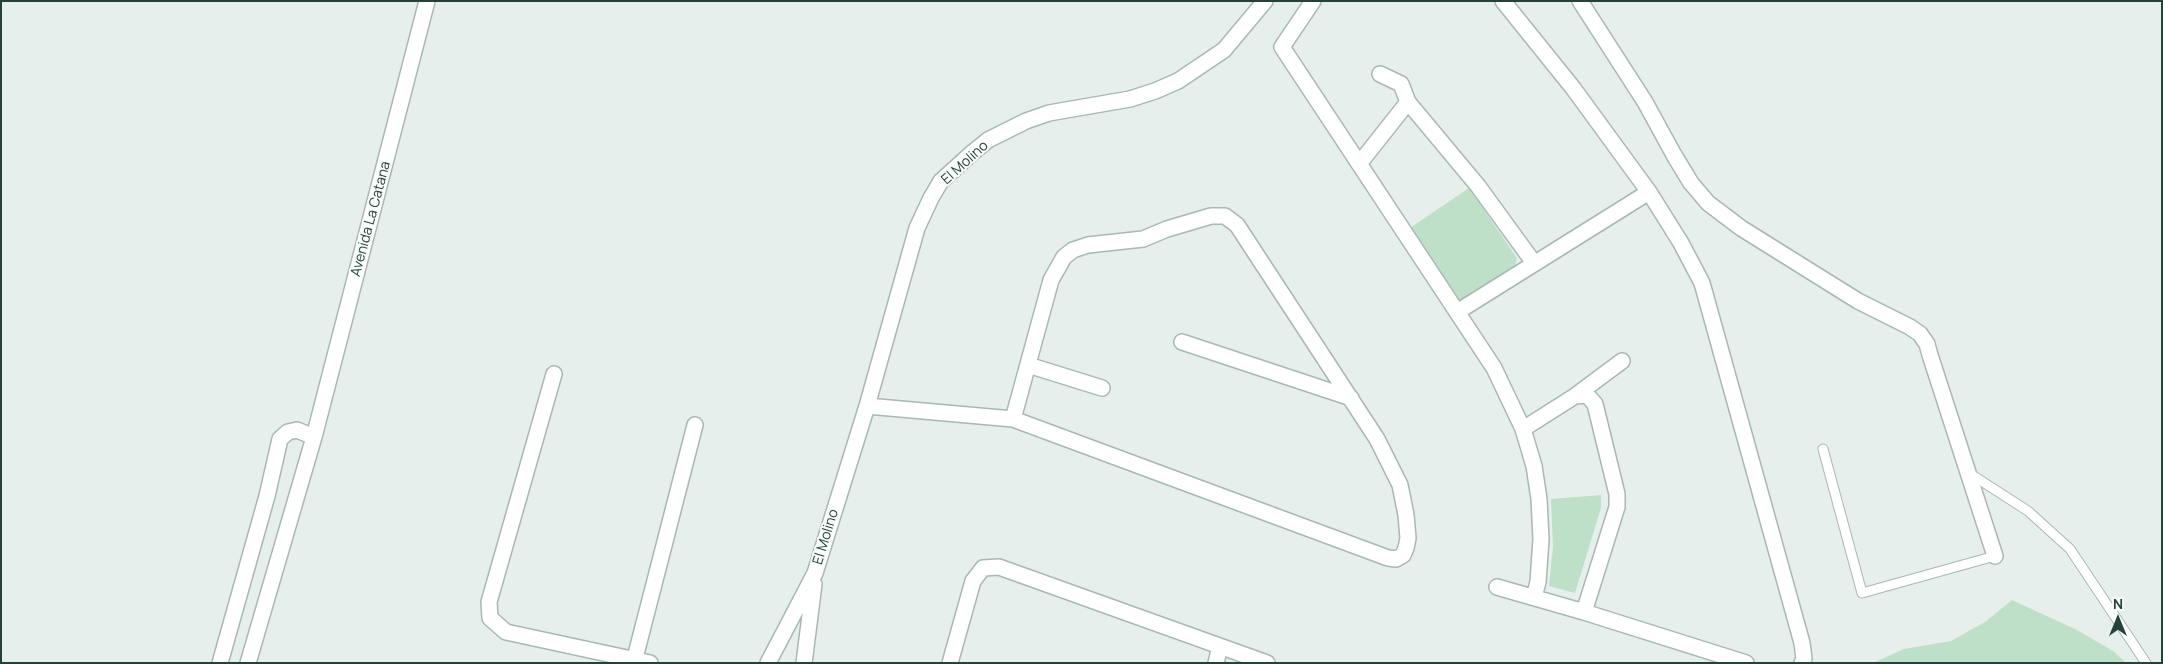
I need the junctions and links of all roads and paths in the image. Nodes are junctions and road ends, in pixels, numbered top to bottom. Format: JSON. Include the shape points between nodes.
{"nodes":[{"id":1,"x":427,"y":1,"type":"edge"},
{"id":2,"x":1264,"y":1,"type":"edge"},
{"id":3,"x":1313,"y":1,"type":"edge"},
{"id":4,"x":1503,"y":1,"type":"edge"},
{"id":5,"x":1580,"y":1,"type":"edge"},
{"id":6,"x":1380,"y":74,"type":"dead end"},
{"id":7,"x":1408,"y":102,"type":"junction"},
{"id":8,"x":1359,"y":164,"type":"junction"},
{"id":9,"x":1649,"y":192,"type":"junction"},
{"id":10,"x":1534,"y":263,"type":"junction"},
{"id":11,"x":1457,"y":312,"type":"junction"},
{"id":12,"x":1182,"y":342,"type":"dead end"},
{"id":13,"x":1622,"y":361,"type":"dead end"},
{"id":14,"x":1028,"y":365,"type":"junction"},
{"id":15,"x":554,"y":374,"type":"dead end"},
{"id":16,"x":1102,"y":388,"type":"dead end"},
{"id":17,"x":1575,"y":396,"type":"junction"},
{"id":18,"x":1351,"y":398,"type":"junction"},
{"id":19,"x":867,"y":406,"type":"junction"},
{"id":20,"x":1013,"y":419,"type":"junction"},
{"id":21,"x":696,"y":425,"type":"dead end"},
{"id":22,"x":1523,"y":429,"type":"junction"},
{"id":23,"x":314,"y":437,"type":"junction"},
{"id":24,"x":1823,"y":449,"type":"dead end"},
{"id":25,"x":1969,"y":473,"type":"junction"},
{"id":26,"x":1995,"y":556,"type":"joint"},
{"id":27,"x":816,"y":573,"type":"junction"},
{"id":28,"x":1497,"y":587,"type":"dead end"},
{"id":29,"x":1534,"y":597,"type":"junction"},
{"id":30,"x":1584,"y":612,"type":"junction"},
{"id":31,"x":1220,"y":646,"type":"junction"},
{"id":32,"x":635,"y":658,"type":"junction"},
{"id":33,"x":220,"y":663,"type":"edge"},
{"id":34,"x":248,"y":663,"type":"edge"},
{"id":35,"x":650,"y":663,"type":"edge"},
{"id":36,"x":768,"y":663,"type":"edge"},
{"id":37,"x":804,"y":663,"type":"edge"},
{"id":38,"x":950,"y":663,"type":"edge"},
{"id":39,"x":1216,"y":663,"type":"edge"},
{"id":40,"x":1267,"y":663,"type":"edge"},
{"id":41,"x":1746,"y":663,"type":"edge"},
{"id":42,"x":1802,"y":663,"type":"edge"},
{"id":43,"x":2146,"y":663,"type":"edge"}],
"edges":[{"from":1,"to":23,"type":"street","name":"Avenida La Catana"},
{"from":2,"to":19,"type":"street","name":"El Molino","via":[[1224,50],[1178,81],[1130,99],[1049,113],[1026,121],[988,140],[950,171],[931,198],[917,228]]},
{"from":3,"to":8,"type":"street","via":[[1282,47]]},
{"from":4,"to":9,"type":"street","via":[[1573,88]]},
{"from":5,"to":25,"type":"street","via":[[1645,102],[1674,155],[1708,203],[1741,228],[1850,296],[1920,334]]},
{"from":6,"to":7,"type":"street","via":[[1401,84]]},
{"from":7,"to":8,"type":"street"},
{"from":7,"to":10,"type":"street","via":[[1478,186]]},
{"from":8,"to":11,"type":"street"},
{"from":9,"to":10,"type":"street"},
{"from":9,"to":42,"type":"street","via":[[1702,283],[1802,643]]},
{"from":10,"to":11,"type":"street"},
{"from":11,"to":22,"type":"street","via":[[1494,368]]},
{"from":12,"to":18,"type":"street"},
{"from":13,"to":17,"type":"street"},
{"from":14,"to":16,"type":"street"},
{"from":14,"to":18,"type":"street","via":[[1051,280],[1064,257],[1073,250],[1088,245],[1143,239],[1211,216],[1226,216],[1237,225]]},
{"from":14,"to":20,"type":"street"},
{"from":15,"to":32,"type":"street","via":[[489,602],[490,618],[506,632]]},
{"from":17,"to":22,"type":"street"},
{"from":17,"to":30,"type":"street","via":[[1587,395],[1595,404],[1617,494],[1617,507]]},
{"from":18,"to":20,"type":"street","via":[[1377,439],[1400,485],[1408,538],[1403,555],[1396,559]]},
{"from":19,"to":20,"type":"street"},
{"from":19,"to":27,"type":"street","name":"El Molino"},
{"from":21,"to":32,"type":"street"},
{"from":22,"to":29,"type":"street","via":[[1539,499],[1541,539]]},
{"from":23,"to":33,"type":"street","via":[[297,430],[280,439],[265,505]]},
{"from":23,"to":34,"type":"street","name":"Avenida La Catana"},
{"from":24,"to":26,"type":"lane","via":[[1862,593]]},
{"from":25,"to":26,"type":"street"},
{"from":25,"to":43,"type":"lane","via":[[2028,511],[2070,548]]},
{"from":27,"to":36,"type":"street","name":"El Molino"},
{"from":27,"to":37,"type":"street","name":"El Molino"},
{"from":28,"to":29,"type":"street"},
{"from":29,"to":30,"type":"street"},
{"from":30,"to":41,"type":"street"},
{"from":31,"to":38,"type":"street","via":[[999,567],[983,568],[973,581]]},
{"from":31,"to":39,"type":"street"},
{"from":31,"to":40,"type":"street"},
{"from":32,"to":35,"type":"street"}]}
